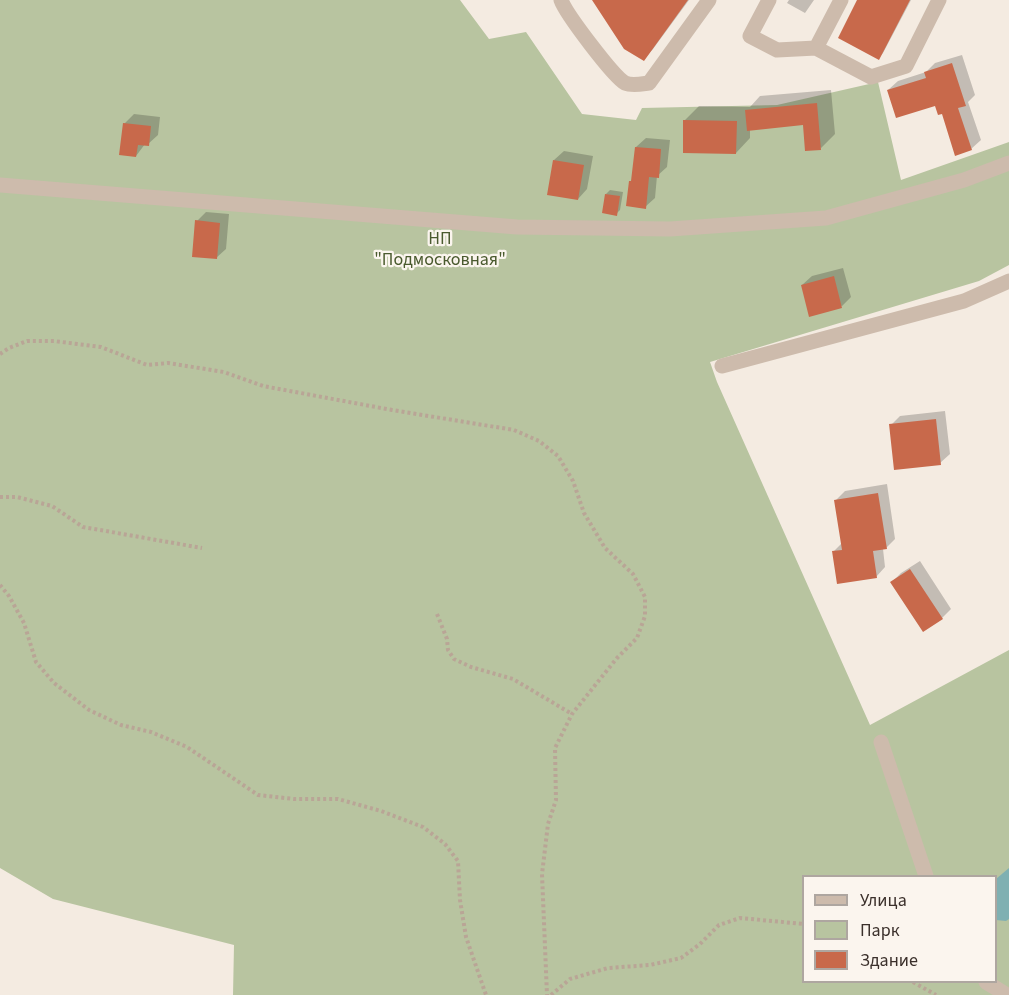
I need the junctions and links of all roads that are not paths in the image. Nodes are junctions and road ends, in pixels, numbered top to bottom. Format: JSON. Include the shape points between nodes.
{"nodes":[{"id":1,"x":561,"y":0,"type":"edge"},
{"id":2,"x":709,"y":0,"type":"edge"},
{"id":3,"x":769,"y":0,"type":"edge"},
{"id":4,"x":841,"y":0,"type":"edge"},
{"id":5,"x":939,"y":0,"type":"edge"},
{"id":6,"x":816,"y":48,"type":"junction"},
{"id":7,"x":1009,"y":163,"type":"edge"},
{"id":8,"x":0,"y":185,"type":"edge"},
{"id":9,"x":1009,"y":281,"type":"edge"},
{"id":10,"x":722,"y":366,"type":"dead end"},
{"id":11,"x":881,"y":742,"type":"dead end"},
{"id":12,"x":926,"y":875,"type":"edge"},
{"id":13,"x":989,"y":983,"type":"edge"},
{"id":14,"x":1007,"y":995,"type":"edge"}],
"edges":[{"from":1,"to":2,"type":"lane","via":[[614,73],[626,84],[638,85],[649,83]]},
{"from":3,"to":6,"type":"lane","via":[[750,36],[777,50]]},
{"from":4,"to":6,"type":"lane"},
{"from":5,"to":6,"type":"lane","via":[[906,66],[871,77]]},
{"from":7,"to":8,"type":"lane","via":[[964,180],[826,218],[670,229],[517,227]]},
{"from":9,"to":10,"type":"lane","via":[[964,301]]},
{"from":11,"to":12,"type":"lane"},
{"from":13,"to":14,"type":"lane"}]}
